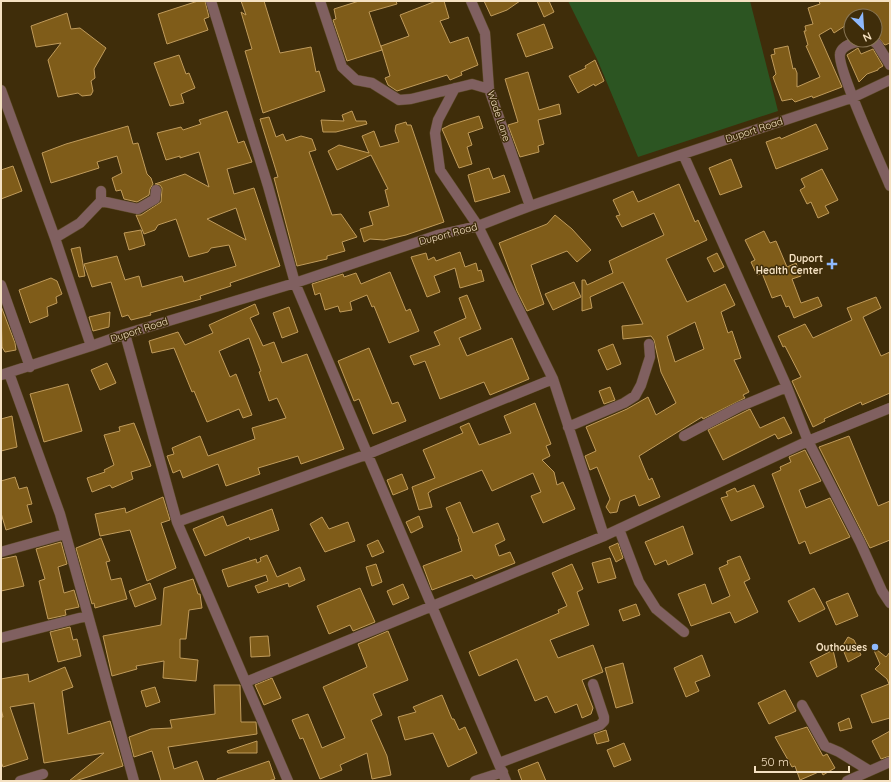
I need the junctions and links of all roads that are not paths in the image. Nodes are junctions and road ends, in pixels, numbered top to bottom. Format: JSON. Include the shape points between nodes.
{"nodes":[{"id":1,"x":211,"y":1,"type":"edge"},
{"id":2,"x":320,"y":1,"type":"edge"},
{"id":3,"x":471,"y":1,"type":"edge"},
{"id":4,"x":890,"y":65,"type":"edge"},
{"id":5,"x":890,"y":80,"type":"edge"},
{"id":6,"x":455,"y":88,"type":"junction"},
{"id":7,"x":489,"y":89,"type":"junction"},
{"id":8,"x":1,"y":90,"type":"edge"},
{"id":9,"x":854,"y":97,"type":"junction"},
{"id":10,"x":683,"y":154,"type":"junction"},
{"id":11,"x":890,"y":186,"type":"edge"},
{"id":12,"x":156,"y":190,"type":"dead end"},
{"id":13,"x":530,"y":206,"type":"junction"},
{"id":14,"x":478,"y":226,"type":"junction"},
{"id":15,"x":55,"y":238,"type":"junction"},
{"id":16,"x":295,"y":283,"type":"junction"},
{"id":17,"x":1,"y":285,"type":"edge"},
{"id":18,"x":125,"y":334,"type":"junction"},
{"id":19,"x":649,"y":344,"type":"dead end"},
{"id":20,"x":91,"y":346,"type":"junction"},
{"id":21,"x":30,"y":367,"type":"junction"},
{"id":22,"x":5,"y":374,"type":"edge"},
{"id":23,"x":553,"y":379,"type":"junction"},
{"id":24,"x":787,"y":387,"type":"junction"},
{"id":25,"x":890,"y":408,"type":"edge"},
{"id":26,"x":568,"y":427,"type":"junction"},
{"id":27,"x":684,"y":436,"type":"dead end"},
{"id":28,"x":808,"y":441,"type":"junction"},
{"id":29,"x":368,"y":454,"type":"junction"},
{"id":30,"x":177,"y":522,"type":"junction"},
{"id":31,"x":620,"y":529,"type":"junction"},
{"id":32,"x":65,"y":534,"type":"junction"},
{"id":33,"x":604,"y":536,"type":"junction"},
{"id":34,"x":1,"y":552,"type":"edge"},
{"id":35,"x":890,"y":603,"type":"edge"},
{"id":36,"x":431,"y":607,"type":"junction"},
{"id":37,"x":87,"y":616,"type":"junction"},
{"id":38,"x":684,"y":632,"type":"dead end"},
{"id":39,"x":1,"y":638,"type":"edge"},
{"id":40,"x":246,"y":682,"type":"junction"},
{"id":41,"x":593,"y":684,"type":"dead end"},
{"id":42,"x":802,"y":705,"type":"dead end"},
{"id":43,"x":890,"y":762,"type":"edge"},
{"id":44,"x":870,"y":771,"type":"junction"},
{"id":45,"x":503,"y":772,"type":"edge"},
{"id":46,"x":43,"y":774,"type":"dead end"},
{"id":47,"x":20,"y":781,"type":"edge"},
{"id":48,"x":134,"y":781,"type":"edge"},
{"id":49,"x":288,"y":781,"type":"edge"},
{"id":50,"x":475,"y":781,"type":"edge"},
{"id":51,"x":847,"y":781,"type":"edge"}],
"edges":[{"from":1,"to":16,"type":"street"},
{"from":2,"to":6,"type":"street","via":[[342,67],[356,80],[372,83],[399,100]]},
{"from":3,"to":7,"type":"street","name":"Wade Lane","via":[[485,33]]},
{"from":4,"to":9,"type":"street","via":[[872,40],[861,40],[841,51],[846,81]]},
{"from":5,"to":9,"type":"street","name":"Duport Road"},
{"from":6,"to":7,"type":"street","via":[[472,84]]},
{"from":6,"to":14,"type":"street","via":[[438,120],[435,132],[437,156],[440,170]]},
{"from":7,"to":13,"type":"street","name":"Wade Lane"},
{"from":8,"to":15,"type":"street"},
{"from":9,"to":10,"type":"street","name":"Duport Road"},
{"from":9,"to":11,"type":"street"},
{"from":10,"to":13,"type":"street","name":"Duport Road"},
{"from":10,"to":24,"type":"street"},
{"from":12,"to":15,"type":"street","via":[[155,199],[138,209],[101,196],[80,223]]},
{"from":13,"to":14,"type":"street","name":"Duport Road"},
{"from":14,"to":16,"type":"street","name":"Duport Road","via":[[438,235]]},
{"from":14,"to":23,"type":"street"},
{"from":15,"to":20,"type":"street"},
{"from":16,"to":18,"type":"street","name":"Duport Road"},
{"from":16,"to":29,"type":"street"},
{"from":17,"to":21,"type":"street"},
{"from":18,"to":20,"type":"street","name":"Duport Road"},
{"from":18,"to":30,"type":"street"},
{"from":19,"to":26,"type":"street","via":[[650,357],[635,396]]},
{"from":20,"to":21,"type":"street","name":"Duport Road"},
{"from":21,"to":22,"type":"street","name":"Duport Road"},
{"from":22,"to":32,"type":"street","via":[[60,514]]},
{"from":23,"to":26,"type":"street"},
{"from":23,"to":29,"type":"street"},
{"from":24,"to":27,"type":"street","via":[[739,407]]},
{"from":24,"to":28,"type":"street"},
{"from":25,"to":28,"type":"street"},
{"from":26,"to":33,"type":"street"},
{"from":28,"to":31,"type":"street"},
{"from":28,"to":35,"type":"street"},
{"from":29,"to":30,"type":"street"},
{"from":29,"to":36,"type":"street"},
{"from":30,"to":40,"type":"street"},
{"from":31,"to":33,"type":"street"},
{"from":31,"to":38,"type":"street","via":[[640,582],[656,609]]},
{"from":32,"to":34,"type":"street"},
{"from":32,"to":37,"type":"street"},
{"from":33,"to":36,"type":"street"},
{"from":36,"to":40,"type":"street"},
{"from":36,"to":45,"type":"street"},
{"from":37,"to":39,"type":"street"},
{"from":37,"to":48,"type":"street"},
{"from":40,"to":49,"type":"street"},
{"from":41,"to":45,"type":"street","via":[[604,721]]},
{"from":42,"to":44,"type":"street","via":[[825,746]]},
{"from":43,"to":44,"type":"street"},
{"from":44,"to":51,"type":"street"},
{"from":45,"to":50,"type":"street"},
{"from":46,"to":47,"type":"street"}]}
